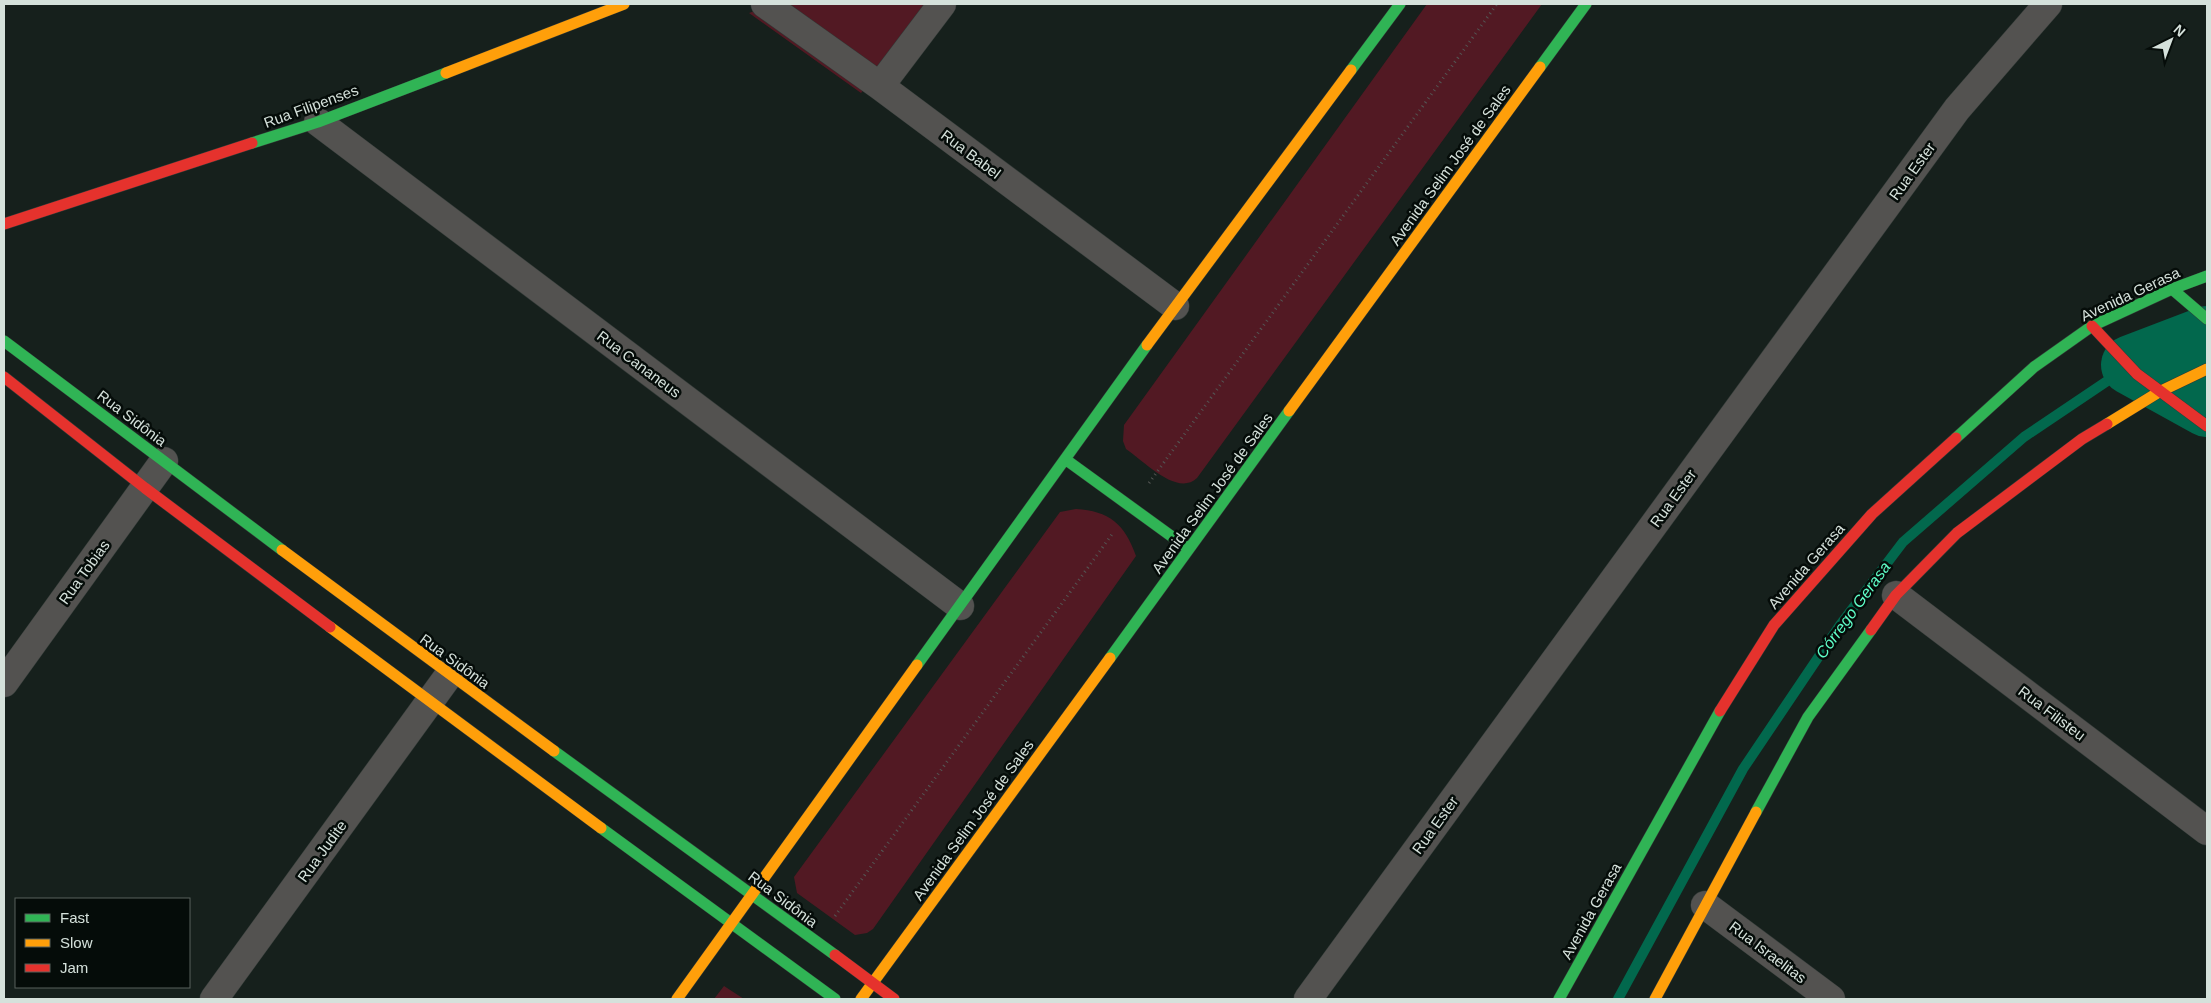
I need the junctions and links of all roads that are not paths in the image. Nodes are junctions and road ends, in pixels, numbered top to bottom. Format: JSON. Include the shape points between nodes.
{"nodes":[{"id":1,"x":624,"y":4,"type":"edge"},
{"id":2,"x":765,"y":4,"type":"edge"},
{"id":3,"x":942,"y":4,"type":"edge"},
{"id":4,"x":1400,"y":4,"type":"edge"},
{"id":5,"x":1586,"y":4,"type":"edge"},
{"id":6,"x":2048,"y":4,"type":"edge"},
{"id":7,"x":880,"y":86,"type":"junction"},
{"id":8,"x":318,"y":122,"type":"junction"},
{"id":9,"x":4,"y":224,"type":"edge"},
{"id":10,"x":2207,"y":276,"type":"edge"},
{"id":11,"x":2172,"y":289,"type":"junction"},
{"id":12,"x":1176,"y":306,"type":"junction"},
{"id":13,"x":2207,"y":319,"type":"edge"},
{"id":14,"x":2092,"y":326,"type":"junction"},
{"id":15,"x":4,"y":341,"type":"edge"},
{"id":16,"x":2207,"y":369,"type":"edge"},
{"id":17,"x":4,"y":377,"type":"edge"},
{"id":18,"x":2164,"y":390,"type":"junction"},
{"id":19,"x":2207,"y":426,"type":"edge"},
{"id":20,"x":1065,"y":459,"type":"junction"},
{"id":21,"x":164,"y":461,"type":"junction"},
{"id":22,"x":145,"y":488,"type":"junction"},
{"id":23,"x":1189,"y":549,"type":"junction"},
{"id":24,"x":1896,"y":594,"type":"junction"},
{"id":25,"x":960,"y":606,"type":"junction"},
{"id":26,"x":449,"y":675,"type":"junction"},
{"id":27,"x":4,"y":683,"type":"edge"},
{"id":28,"x":429,"y":702,"type":"junction"},
{"id":29,"x":2207,"y":831,"type":"edge"},
{"id":30,"x":752,"y":894,"type":"junction"},
{"id":31,"x":1705,"y":905,"type":"junction"},
{"id":32,"x":732,"y":923,"type":"junction"},
{"id":33,"x":872,"y":984,"type":"junction"},
{"id":34,"x":214,"y":999,"type":"edge"},
{"id":35,"x":677,"y":999,"type":"edge"},
{"id":36,"x":835,"y":999,"type":"edge"},
{"id":37,"x":860,"y":999,"type":"edge"},
{"id":38,"x":894,"y":999,"type":"edge"},
{"id":39,"x":1308,"y":999,"type":"edge"},
{"id":40,"x":1559,"y":999,"type":"edge"},
{"id":41,"x":1655,"y":999,"type":"edge"},
{"id":42,"x":1831,"y":999,"type":"edge"}],
"edges":[{"from":1,"to":8,"type":"main road","name":"Rua Filipenses"},
{"from":2,"to":7,"type":"street","name":"Rua Babel"},
{"from":3,"to":7,"type":"street"},
{"from":4,"to":12,"type":"main road"},
{"from":5,"to":23,"type":"main road","name":"Avenida Selim José de Sales"},
{"from":6,"to":39,"type":"street","name":"Rua Ester","via":[[1957,109]]},
{"from":7,"to":12,"type":"street","name":"Rua Babel"},
{"from":8,"to":9,"type":"main road","name":"Rua Filipenses"},
{"from":8,"to":25,"type":"street","name":"Rua Cananeus"},
{"from":10,"to":11,"type":"main road","name":"Avenida Gerasa"},
{"from":11,"to":13,"type":"main road"},
{"from":11,"to":14,"type":"main road","name":"Avenida Gerasa"},
{"from":12,"to":20,"type":"main road"},
{"from":14,"to":18,"type":"main road","via":[[2137,374]]},
{"from":14,"to":40,"type":"main road","name":"Avenida Gerasa","via":[[2034,367],[1872,514],[1774,625],[1731,691]]},
{"from":15,"to":21,"type":"main road","name":"Rua Sidônia"},
{"from":16,"to":18,"type":"main road"},
{"from":17,"to":22,"type":"main road"},
{"from":18,"to":19,"type":"main road"},
{"from":18,"to":24,"type":"main road","via":[[2082,439],[1957,533]]},
{"from":20,"to":23,"type":"main road"},
{"from":20,"to":25,"type":"main road"},
{"from":21,"to":22,"type":"street","name":"Rua Tobias"},
{"from":21,"to":26,"type":"main road","name":"Rua Sidônia"},
{"from":22,"to":27,"type":"street","name":"Rua Tobias"},
{"from":22,"to":28,"type":"main road"},
{"from":23,"to":33,"type":"main road","name":"Avenida Selim José de Sales"},
{"from":24,"to":29,"type":"street","name":"Rua Filisteu"},
{"from":24,"to":31,"type":"main road","via":[[1808,717]]},
{"from":25,"to":30,"type":"main road"},
{"from":26,"to":28,"type":"street","name":"Rua Judite"},
{"from":26,"to":30,"type":"main road","name":"Rua Sidônia"},
{"from":28,"to":32,"type":"main road"},
{"from":28,"to":34,"type":"street","name":"Rua Judite"},
{"from":30,"to":32,"type":"main road"},
{"from":30,"to":33,"type":"main road","name":"Rua Sidônia"},
{"from":31,"to":41,"type":"main road"},
{"from":31,"to":42,"type":"street","name":"Rua Israelitas"},
{"from":32,"to":35,"type":"main road"},
{"from":32,"to":36,"type":"main road"},
{"from":33,"to":37,"type":"main road","name":"Avenida Selim José de Sales"},
{"from":33,"to":38,"type":"main road","name":"Rua Sidônia"}]}
